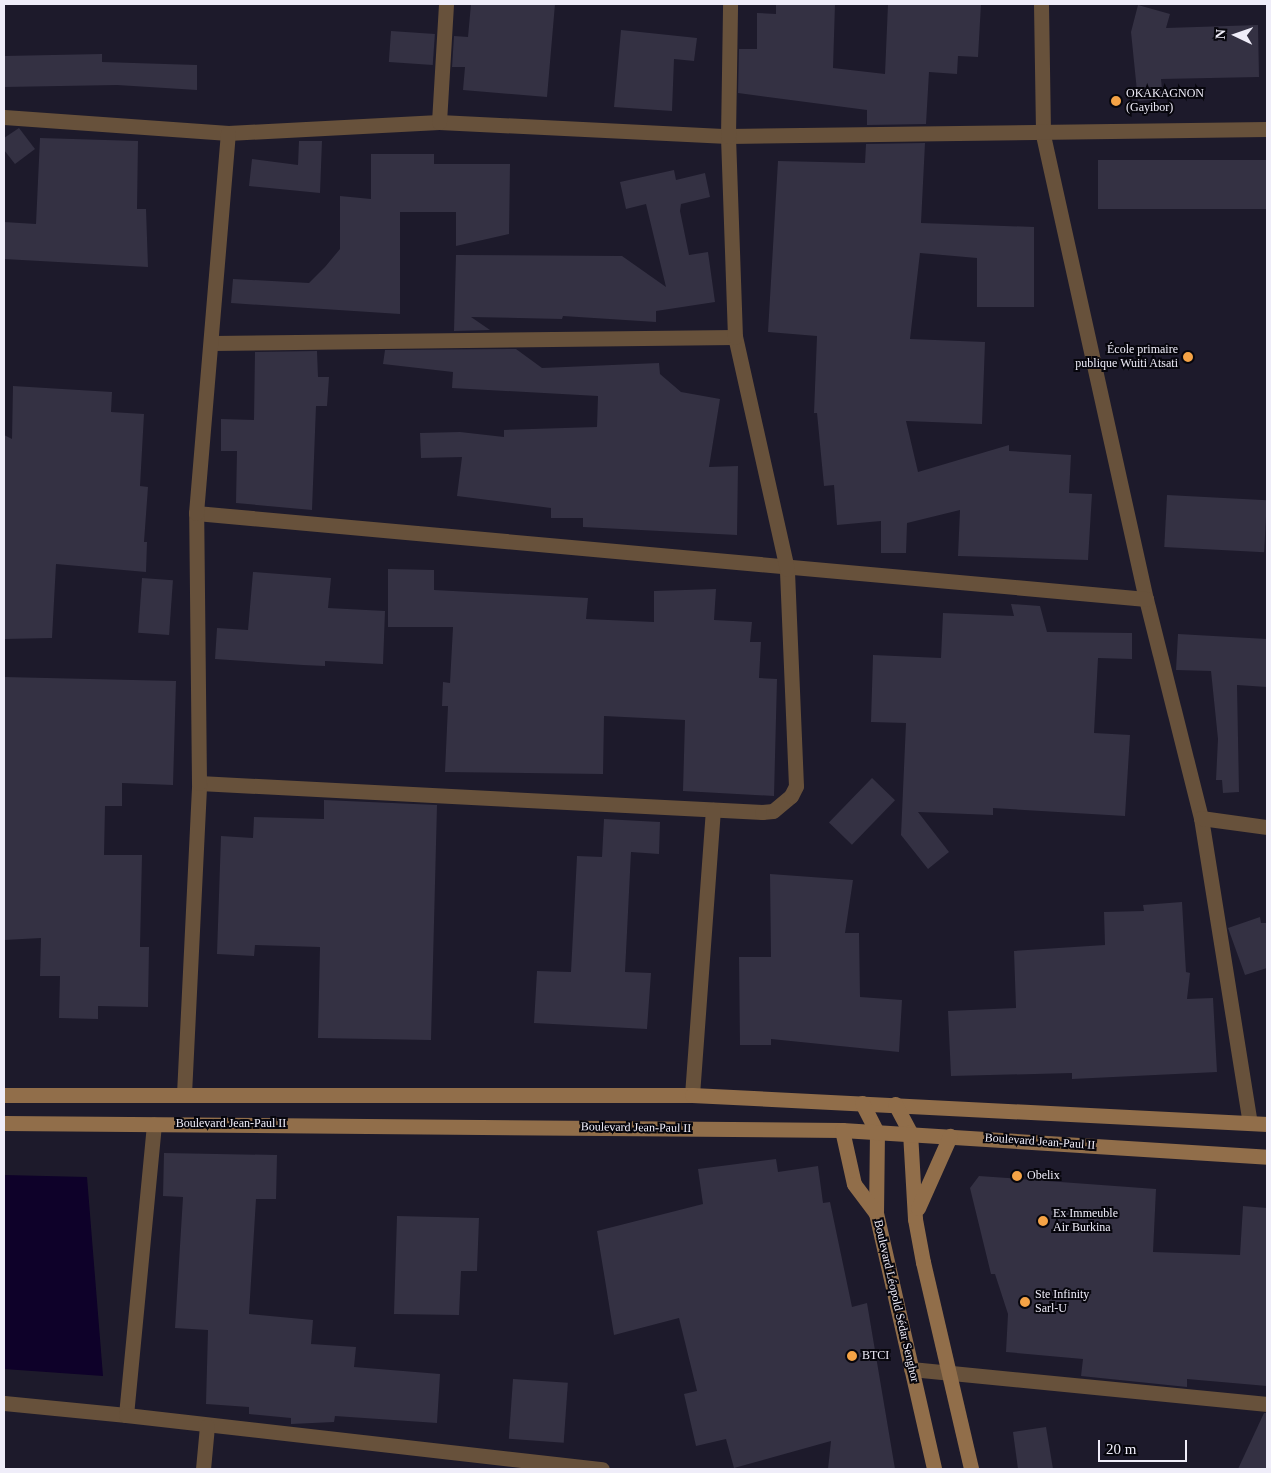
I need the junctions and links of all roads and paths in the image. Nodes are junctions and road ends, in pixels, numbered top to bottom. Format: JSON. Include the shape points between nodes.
{"nodes":[{"id":1,"x":446,"y":4,"type":"edge"},
{"id":2,"x":730,"y":4,"type":"edge"},
{"id":3,"x":1041,"y":4,"type":"edge"},
{"id":4,"x":4,"y":117,"type":"edge"},
{"id":5,"x":439,"y":122,"type":"junction"},
{"id":6,"x":1267,"y":129,"type":"edge"},
{"id":7,"x":228,"y":134,"type":"junction"},
{"id":8,"x":1043,"y":135,"type":"junction"},
{"id":9,"x":728,"y":136,"type":"junction"},
{"id":10,"x":735,"y":337,"type":"junction"},
{"id":11,"x":214,"y":343,"type":"junction"},
{"id":12,"x":196,"y":513,"type":"junction"},
{"id":13,"x":787,"y":569,"type":"junction"},
{"id":14,"x":1146,"y":599,"type":"junction"},
{"id":15,"x":199,"y":782,"type":"junction"},
{"id":16,"x":713,"y":810,"type":"junction"},
{"id":17,"x":1201,"y":818,"type":"junction"},
{"id":18,"x":1267,"y":827,"type":"edge"},
{"id":19,"x":184,"y":1094,"type":"junction"},
{"id":20,"x":4,"y":1095,"type":"edge"},
{"id":21,"x":692,"y":1095,"type":"junction"},
{"id":22,"x":862,"y":1103,"type":"junction"},
{"id":23,"x":895,"y":1104,"type":"junction"},
{"id":24,"x":4,"y":1123,"type":"edge"},
{"id":25,"x":1250,"y":1123,"type":"junction"},
{"id":26,"x":154,"y":1124,"type":"junction"},
{"id":27,"x":1267,"y":1124,"type":"edge"},
{"id":28,"x":842,"y":1130,"type":"junction"},
{"id":29,"x":877,"y":1132,"type":"junction"},
{"id":30,"x":910,"y":1132,"type":"junction"},
{"id":31,"x":950,"y":1136,"type":"junction"},
{"id":32,"x":1267,"y":1157,"type":"edge"},
{"id":33,"x":876,"y":1213,"type":"junction"},
{"id":34,"x":915,"y":1219,"type":"junction"},
{"id":35,"x":911,"y":1369,"type":"junction"},
{"id":36,"x":949,"y":1371,"type":"junction"},
{"id":37,"x":4,"y":1403,"type":"edge"},
{"id":38,"x":1267,"y":1404,"type":"edge"},
{"id":39,"x":126,"y":1416,"type":"junction"},
{"id":40,"x":207,"y":1426,"type":"junction"},
{"id":41,"x":203,"y":1469,"type":"edge"},
{"id":42,"x":602,"y":1469,"type":"edge"},
{"id":43,"x":934,"y":1469,"type":"edge"},
{"id":44,"x":971,"y":1469,"type":"edge"}],
"edges":[{"from":1,"to":5,"type":"street"},
{"from":2,"to":9,"type":"street"},
{"from":3,"to":8,"type":"street"},
{"from":4,"to":7,"type":"street"},
{"from":5,"to":7,"type":"street"},
{"from":5,"to":9,"type":"street"},
{"from":6,"to":8,"type":"street"},
{"from":7,"to":11,"type":"street"},
{"from":8,"to":9,"type":"street"},
{"from":8,"to":14,"type":"street"},
{"from":9,"to":10,"type":"street"},
{"from":10,"to":11,"type":"street"},
{"from":10,"to":13,"type":"street"},
{"from":11,"to":12,"type":"street"},
{"from":12,"to":13,"type":"street"},
{"from":12,"to":15,"type":"street"},
{"from":13,"to":14,"type":"street"},
{"from":13,"to":16,"type":"street","via":[[796,786],[792,796],[774,811]]},
{"from":14,"to":17,"type":"street"},
{"from":15,"to":16,"type":"street"},
{"from":15,"to":19,"type":"street"},
{"from":16,"to":21,"type":"street"},
{"from":17,"to":18,"type":"street"},
{"from":17,"to":25,"type":"street"},
{"from":19,"to":20,"type":"main road"},
{"from":19,"to":21,"type":"main road"},
{"from":21,"to":22,"type":"main road"},
{"from":22,"to":23,"type":"main road"},
{"from":22,"to":29,"type":"main road"},
{"from":23,"to":25,"type":"main road"},
{"from":23,"to":30,"type":"main road"},
{"from":24,"to":26,"type":"main road","name":"Boulevard Jean-Paul II"},
{"from":25,"to":27,"type":"main road"},
{"from":26,"to":28,"type":"main road","name":"Boulevard Jean-Paul II"},
{"from":26,"to":39,"type":"street"},
{"from":28,"to":29,"type":"main road","name":"Boulevard Jean-Paul II"},
{"from":28,"to":33,"type":"main road","via":[[854,1184]]},
{"from":29,"to":30,"type":"main road","name":"Boulevard Jean-Paul II"},
{"from":29,"to":33,"type":"main road","name":"Boulevard Léopold Sédar Senghor"},
{"from":30,"to":31,"type":"main road","name":"Boulevard Jean-Paul II"},
{"from":30,"to":34,"type":"main road"},
{"from":31,"to":32,"type":"main road","name":"Boulevard Jean-Paul II"},
{"from":31,"to":34,"type":"main road","via":[[924,1190]]},
{"from":33,"to":35,"type":"main road","name":"Boulevard Léopold Sédar Senghor"},
{"from":34,"to":36,"type":"main road"},
{"from":35,"to":36,"type":"street"},
{"from":35,"to":43,"type":"main road","name":"Boulevard Léopold Sédar Senghor"},
{"from":36,"to":38,"type":"street"},
{"from":36,"to":44,"type":"main road"},
{"from":37,"to":39,"type":"street"},
{"from":39,"to":40,"type":"street"},
{"from":40,"to":41,"type":"street"},
{"from":40,"to":42,"type":"street"}]}
